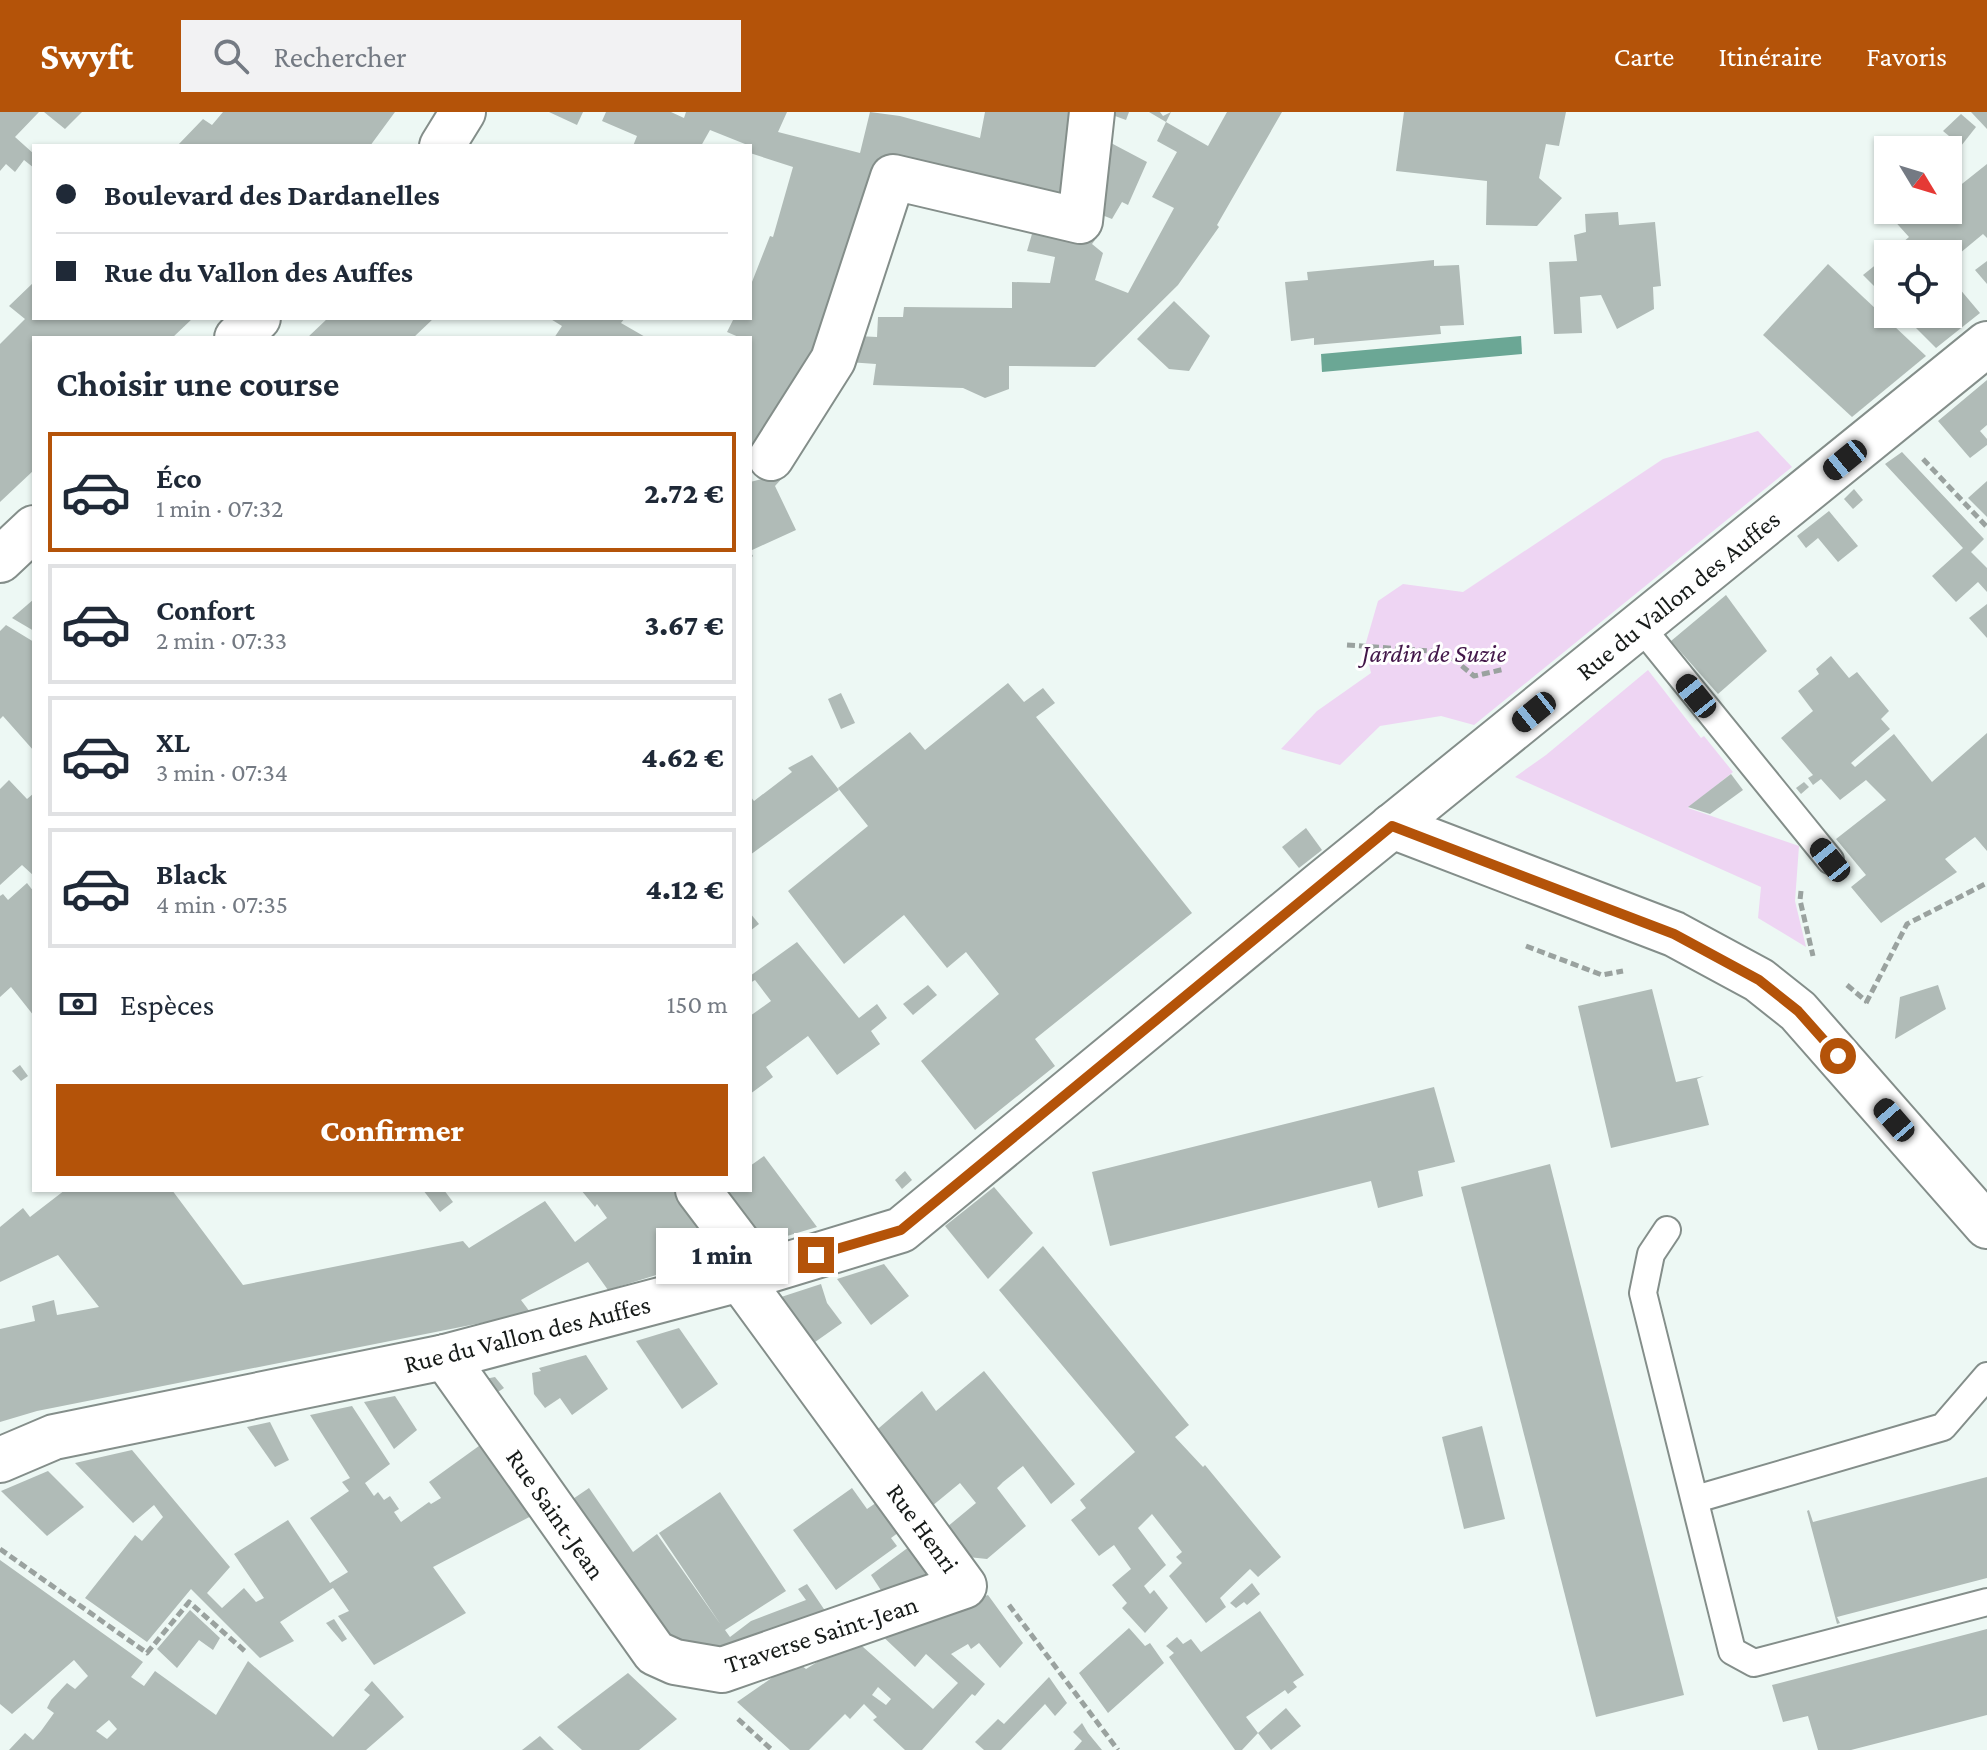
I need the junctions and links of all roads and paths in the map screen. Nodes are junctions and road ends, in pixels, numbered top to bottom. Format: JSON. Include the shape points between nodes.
{"nodes":[{"id":1,"x":463,"y":112,"type":"edge"},
{"id":2,"x":1092,"y":112,"type":"edge"},
{"id":3,"x":443,"y":144,"type":"edge"},
{"id":4,"x":256,"y":320,"type":"edge"},
{"id":5,"x":239,"y":336,"type":"edge"},
{"id":6,"x":1987,"y":344,"type":"edge"},
{"id":7,"x":1890,"y":423,"type":"junction"},
{"id":8,"x":771,"y":458,"type":"dead end"},
{"id":9,"x":1987,"y":527,"type":"edge"},
{"id":10,"x":32,"y":530,"type":"edge"},
{"id":11,"x":0,"y":560,"type":"edge"},
{"id":12,"x":1640,"y":626,"type":"junction"},
{"id":13,"x":1347,"y":645,"type":"dead end"},
{"id":14,"x":1519,"y":666,"type":"dead end"},
{"id":15,"x":1392,"y":826,"type":"junction"},
{"id":16,"x":1830,"y":860,"type":"dead end"},
{"id":17,"x":1987,"y":883,"type":"edge"},
{"id":18,"x":1800,"y":900,"type":"dead end"},
{"id":19,"x":1526,"y":946,"type":"dead end"},
{"id":20,"x":1813,"y":956,"type":"dead end"},
{"id":21,"x":1602,"y":975,"type":"dead end"},
{"id":22,"x":1838,"y":1056,"type":"junction"},
{"id":23,"x":699,"y":1192,"type":"edge"},
{"id":24,"x":1987,"y":1226,"type":"edge"},
{"id":25,"x":1667,"y":1230,"type":"dead end"},
{"id":26,"x":750,"y":1275,"type":"junction"},
{"id":27,"x":445,"y":1357,"type":"junction"},
{"id":28,"x":1987,"y":1376,"type":"edge"},
{"id":29,"x":0,"y":1460,"type":"edge"},
{"id":30,"x":1696,"y":1499,"type":"junction"},
{"id":31,"x":0,"y":1549,"type":"edge"},
{"id":32,"x":964,"y":1586,"type":"junction"},
{"id":33,"x":1987,"y":1602,"type":"edge"},
{"id":34,"x":247,"y":1653,"type":"dead end"},
{"id":35,"x":675,"y":1662,"type":"joint"},
{"id":36,"x":1118,"y":1750,"type":"edge"}],
"edges":[{"from":1,"to":3,"type":"street"},
{"from":2,"to":8,"type":"street","via":[[1080,221],[893,177],[833,360]]},
{"from":4,"to":5,"type":"street"},
{"from":6,"to":7,"type":"street","name":"Rue du Vallon des Auffes"},
{"from":7,"to":9,"type":"path"},
{"from":7,"to":12,"type":"street","name":"Rue du Vallon des Auffes"},
{"from":10,"to":11,"type":"street"},
{"from":12,"to":15,"type":"street","name":"Rue du Vallon des Auffes"},
{"from":12,"to":16,"type":"lane"},
{"from":13,"to":14,"type":"path","via":[[1445,652],[1474,676]]},
{"from":15,"to":22,"type":"street","via":[[1674,934],[1759,980],[1798,1011]]},
{"from":15,"to":26,"type":"street","name":"Rue du Vallon des Auffes","via":[[901,1230]]},
{"from":17,"to":22,"type":"path","via":[[1907,924]]},
{"from":18,"to":20,"type":"path"},
{"from":19,"to":21,"type":"path"},
{"from":22,"to":24,"type":"street"},
{"from":23,"to":26,"type":"street","name":"Rue Henri"},
{"from":25,"to":30,"type":"lane","via":[[1651,1254],[1643,1293]]},
{"from":26,"to":27,"type":"street","name":"Rue du Vallon des Auffes"},
{"from":26,"to":32,"type":"street","name":"Rue Henri"},
{"from":27,"to":29,"type":"street","name":"Rue du Vallon des Auffes","via":[[54,1437]]},
{"from":27,"to":35,"type":"street","name":"Rue Saint-Jean","via":[[655,1653]]},
{"from":28,"to":30,"type":"lane","via":[[1943,1427]]},
{"from":30,"to":33,"type":"lane","via":[[1732,1651],[1754,1663]]},
{"from":31,"to":34,"type":"path","via":[[147,1653],[189,1602]]},
{"from":32,"to":35,"type":"street","name":"Traverse Saint-Jean","via":[[722,1670]]},
{"from":32,"to":36,"type":"path","name":"Rue Henri","via":[[991,1581]]}]}
